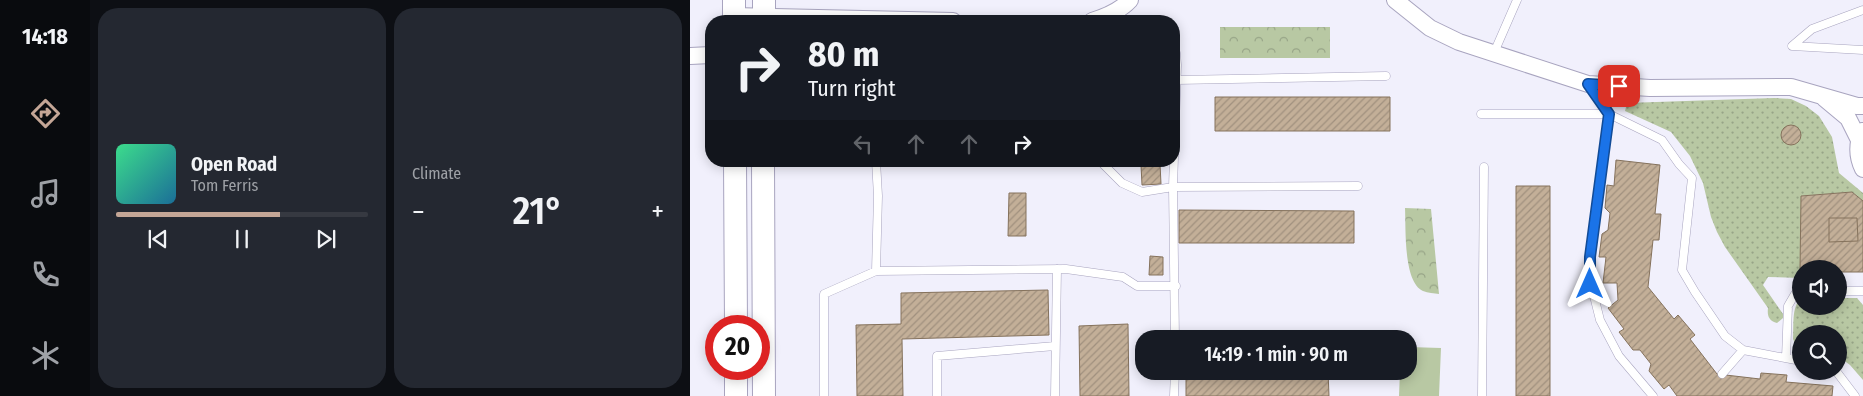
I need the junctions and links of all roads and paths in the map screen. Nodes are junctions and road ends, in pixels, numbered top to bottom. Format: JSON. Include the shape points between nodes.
{"nodes":[{"id":1,"x":1130,"y":0,"type":"edge"},
{"id":2,"x":1395,"y":0,"type":"edge"},
{"id":3,"x":1518,"y":0,"type":"edge"},
{"id":4,"x":1863,"y":10,"type":"edge"},
{"id":5,"x":734,"y":12,"type":"edge"},
{"id":6,"x":764,"y":13,"type":"edge"},
{"id":7,"x":793,"y":15,"type":"edge"},
{"id":8,"x":1109,"y":15,"type":"edge"},
{"id":9,"x":1863,"y":50,"type":"edge"},
{"id":10,"x":705,"y":55,"type":"edge"},
{"id":11,"x":1494,"y":55,"type":"junction"},
{"id":12,"x":690,"y":56,"type":"edge"},
{"id":13,"x":1386,"y":76,"type":"dead end"},
{"id":14,"x":1180,"y":80,"type":"edge"},
{"id":15,"x":1588,"y":84,"type":"junction"},
{"id":16,"x":1820,"y":94,"type":"junction"},
{"id":17,"x":1863,"y":106,"type":"edge"},
{"id":18,"x":1481,"y":114,"type":"dead end"},
{"id":19,"x":1609,"y":114,"type":"junction"},
{"id":20,"x":1861,"y":135,"type":"edge"},
{"id":21,"x":735,"y":167,"type":"edge"},
{"id":22,"x":763,"y":167,"type":"edge"},
{"id":23,"x":876,"y":167,"type":"edge"},
{"id":24,"x":1106,"y":167,"type":"edge"},
{"id":25,"x":1174,"y":167,"type":"edge"},
{"id":26,"x":1484,"y":167,"type":"dead end"},
{"id":27,"x":1863,"y":169,"type":"edge"},
{"id":28,"x":1358,"y":186,"type":"dead end"},
{"id":29,"x":1173,"y":187,"type":"junction"},
{"id":30,"x":1057,"y":269,"type":"junction"},
{"id":31,"x":876,"y":271,"type":"junction"},
{"id":32,"x":1176,"y":286,"type":"junction"},
{"id":33,"x":1847,"y":291,"type":"edge"},
{"id":34,"x":1863,"y":291,"type":"edge"},
{"id":35,"x":1792,"y":300,"type":"edge"},
{"id":36,"x":736,"y":315,"type":"edge"},
{"id":37,"x":1175,"y":330,"type":"edge"},
{"id":38,"x":1055,"y":346,"type":"junction"},
{"id":39,"x":1743,"y":350,"type":"junction"},
{"id":40,"x":1786,"y":358,"type":"junction"},
{"id":41,"x":1792,"y":359,"type":"edge"},
{"id":42,"x":1722,"y":374,"type":"dead end"},
{"id":43,"x":736,"y":380,"type":"edge"},
{"id":44,"x":1175,"y":380,"type":"edge"},
{"id":45,"x":1843,"y":380,"type":"edge"},
{"id":46,"x":736,"y":396,"type":"edge"},
{"id":47,"x":764,"y":396,"type":"edge"},
{"id":48,"x":824,"y":396,"type":"edge"},
{"id":49,"x":937,"y":396,"type":"edge"},
{"id":50,"x":1055,"y":396,"type":"edge"},
{"id":51,"x":1174,"y":396,"type":"edge"},
{"id":52,"x":1482,"y":396,"type":"edge"},
{"id":53,"x":1653,"y":396,"type":"edge"},
{"id":54,"x":1855,"y":396,"type":"edge"}],
"edges":[{"from":1,"to":8,"type":"street"},
{"from":2,"to":11,"type":"street","via":[[1430,28]]},
{"from":3,"to":11,"type":"lane"},
{"from":4,"to":9,"type":"lane","via":[[1812,29],[1792,46]]},
{"from":5,"to":6,"type":"street"},
{"from":6,"to":7,"type":"street"},
{"from":10,"to":12,"type":"street"},
{"from":11,"to":15,"type":"street"},
{"from":13,"to":14,"type":"lane"},
{"from":15,"to":16,"type":"street","via":[[1650,88],[1791,87]]},
{"from":15,"to":19,"type":"lane"},
{"from":16,"to":17,"type":"street"},
{"from":16,"to":20,"type":"street","via":[[1848,118]]},
{"from":18,"to":19,"type":"lane"},
{"from":19,"to":39,"type":"lane","via":[[1662,140],[1692,178],[1682,270],[1725,336]]},
{"from":19,"to":53,"type":"lane","via":[[1590,257],[1590,284],[1600,320],[1619,356]]},
{"from":20,"to":27,"type":"street","via":[[1859,160]]},
{"from":21,"to":36,"type":"main road"},
{"from":22,"to":47,"type":"main road"},
{"from":23,"to":31,"type":"lane"},
{"from":24,"to":29,"type":"lane","via":[[1122,183],[1142,192]]},
{"from":25,"to":29,"type":"lane"},
{"from":26,"to":52,"type":"lane"},
{"from":28,"to":29,"type":"lane"},
{"from":29,"to":32,"type":"lane"},
{"from":30,"to":31,"type":"lane"},
{"from":30,"to":32,"type":"lane","via":[[1123,277],[1137,286]]},
{"from":30,"to":38,"type":"lane"},
{"from":31,"to":48,"type":"lane","via":[[824,294]]},
{"from":32,"to":37,"type":"lane"},
{"from":33,"to":34,"type":"lane"},
{"from":35,"to":40,"type":"lane","via":[[1788,306]]},
{"from":38,"to":49,"type":"lane","via":[[937,356]]},
{"from":38,"to":50,"type":"lane"},
{"from":39,"to":40,"type":"lane"},
{"from":39,"to":42,"type":"lane"},
{"from":40,"to":41,"type":"lane"},
{"from":43,"to":46,"type":"main road"},
{"from":44,"to":51,"type":"lane"},
{"from":45,"to":54,"type":"lane"}]}
